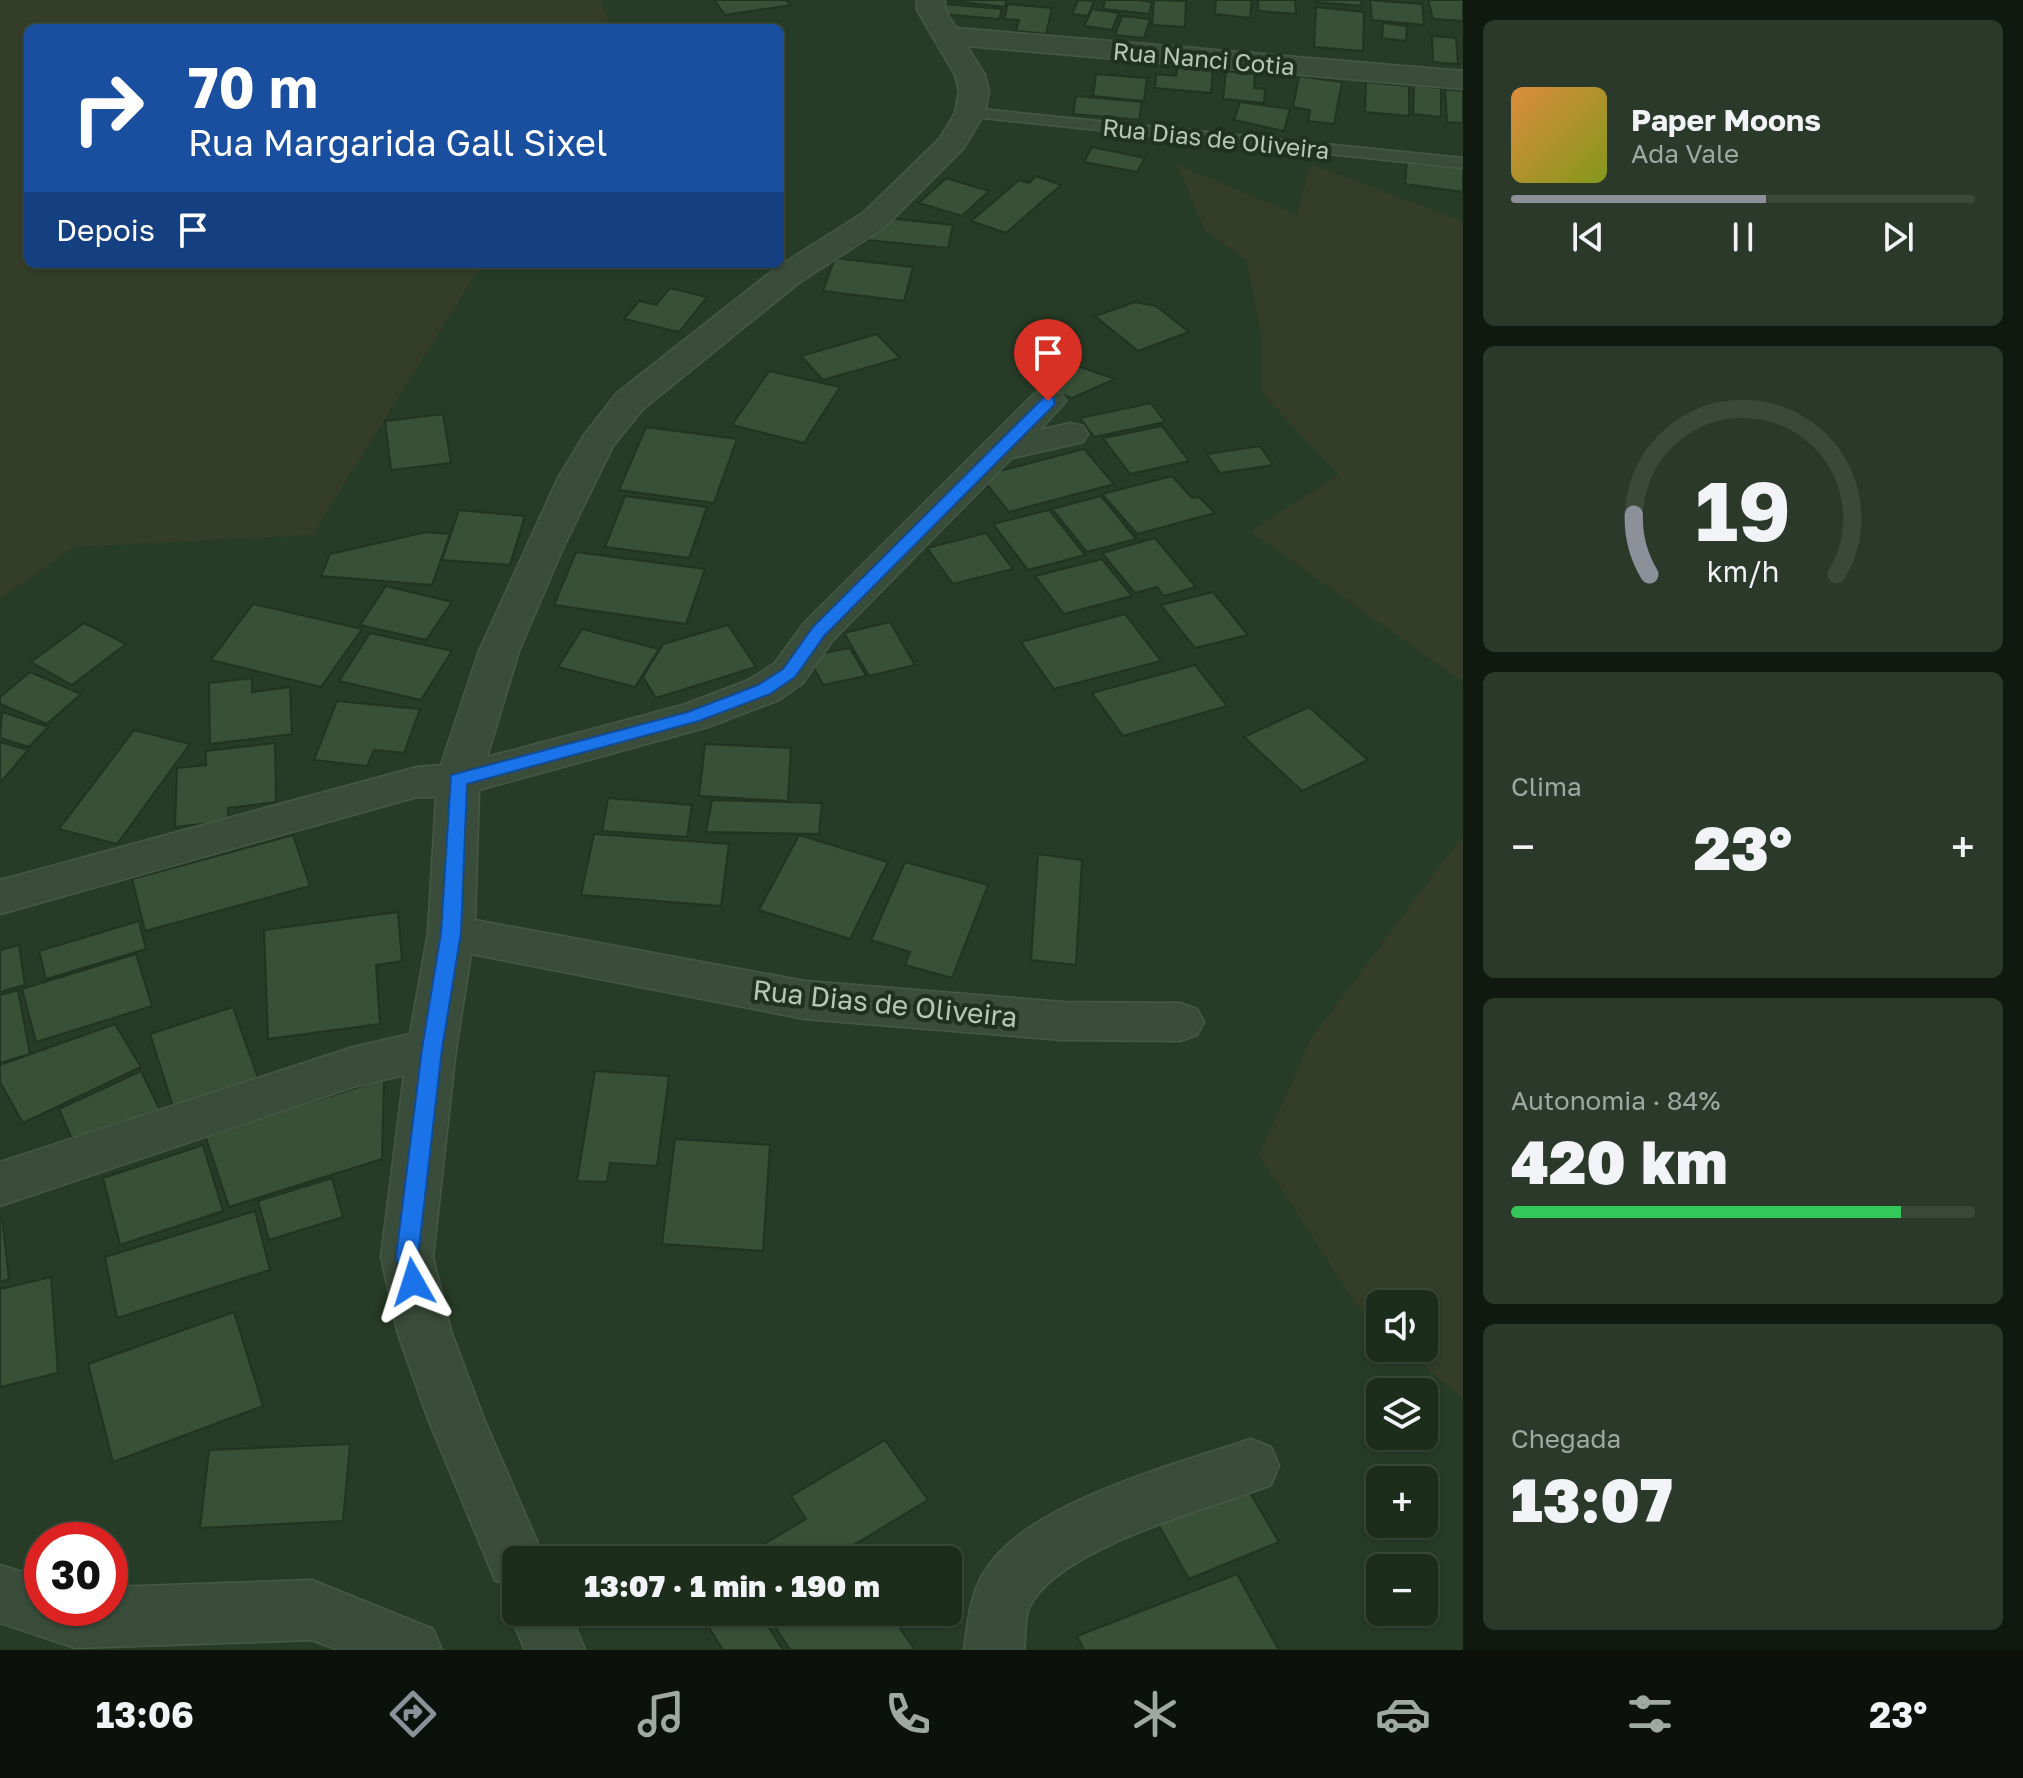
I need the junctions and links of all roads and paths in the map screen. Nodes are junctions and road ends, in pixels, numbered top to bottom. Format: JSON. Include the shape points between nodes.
{"nodes":[{"id":1,"x":938,"y":18,"type":"edge"},
{"id":2,"x":1463,"y":80,"type":"edge"},
{"id":3,"x":970,"y":113,"type":"junction"},
{"id":4,"x":1463,"y":163,"type":"edge"},
{"id":5,"x":1048,"y":401,"type":"dead end"},
{"id":6,"x":1070,"y":434,"type":"dead end"},
{"id":7,"x":998,"y":450,"type":"junction"},
{"id":8,"x":458,"y":780,"type":"junction"},
{"id":9,"x":0,"y":897,"type":"edge"},
{"id":10,"x":451,"y":933,"type":"junction"},
{"id":11,"x":1180,"y":1022,"type":"dead end"},
{"id":12,"x":432,"y":1049,"type":"junction"},
{"id":13,"x":0,"y":1184,"type":"edge"},
{"id":14,"x":1251,"y":1466,"type":"dead end"},
{"id":15,"x":510,"y":1546,"type":"edge"},
{"id":16,"x":0,"y":1594,"type":"edge"},
{"id":17,"x":24,"y":1602,"type":"edge"},
{"id":18,"x":128,"y":1616,"type":"edge"},
{"id":19,"x":545,"y":1626,"type":"edge"},
{"id":20,"x":412,"y":1650,"type":"edge"},
{"id":21,"x":555,"y":1650,"type":"edge"},
{"id":22,"x":994,"y":1650,"type":"edge"}],
"edges":[{"from":1,"to":2,"type":"street","name":"Rua Nanci Cotia"},
{"from":1,"to":3,"type":"street","via":[[970,75]]},
{"from":3,"to":4,"type":"lane","name":"Rua Dias de Oliveira"},
{"from":3,"to":8,"type":"street","via":[[952,143],[874,220],[788,275],[682,358],[630,401],[597,443],[499,651]]},
{"from":5,"to":7,"type":"street"},
{"from":6,"to":7,"type":"street"},
{"from":7,"to":8,"type":"street","via":[[819,631],[789,673],[764,690],[693,717]]},
{"from":8,"to":9,"type":"street","via":[[417,782]]},
{"from":8,"to":10,"type":"street"},
{"from":10,"to":11,"type":"street","name":"Rua Dias de Oliveira","via":[[805,1000],[1063,1021]]},
{"from":10,"to":12,"type":"street"},
{"from":12,"to":13,"type":"street","via":[[353,1067]]},
{"from":12,"to":15,"type":"street","via":[[407,1257],[429,1346]]},
{"from":14,"to":22,"type":"street","via":[[1073,1533],[1026,1563],[1003,1595]]},
{"from":16,"to":17,"type":"street"},
{"from":18,"to":20,"type":"street","via":[[312,1610]]},
{"from":19,"to":21,"type":"street"}]}
